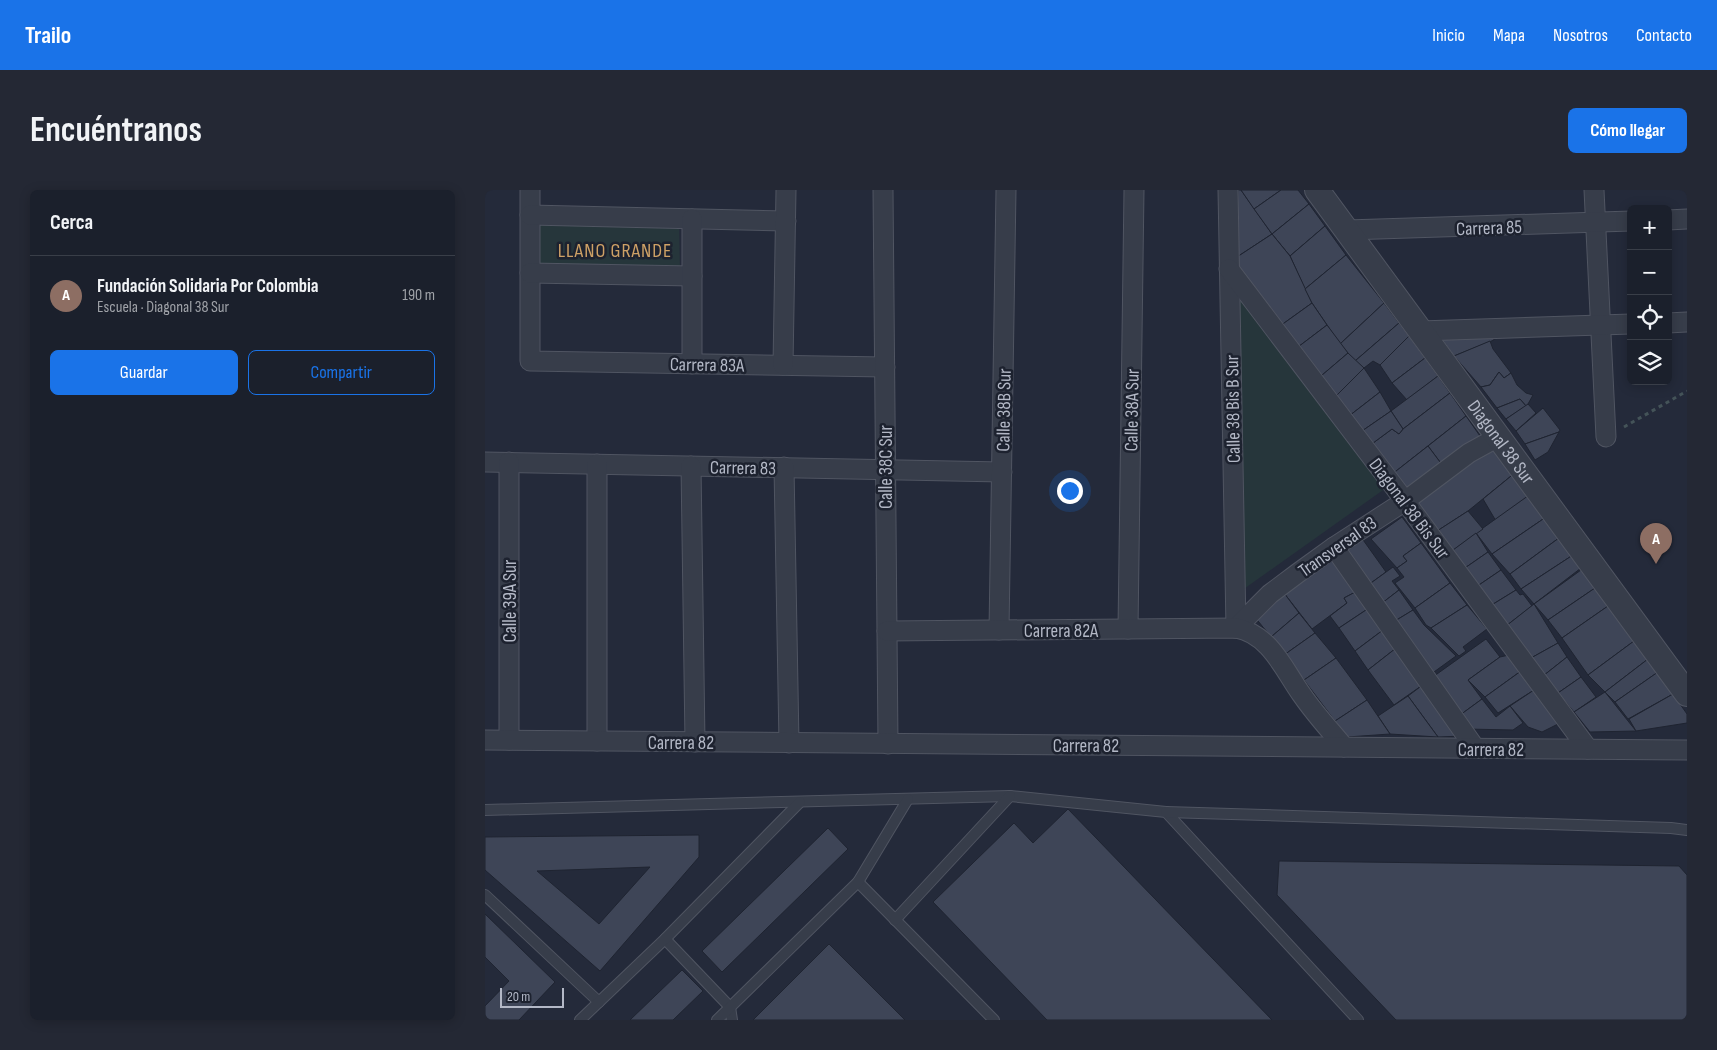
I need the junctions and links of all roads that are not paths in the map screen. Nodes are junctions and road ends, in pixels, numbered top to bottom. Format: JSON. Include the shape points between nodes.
{"nodes":[{"id":1,"x":530,"y":190,"type":"edge"},
{"id":2,"x":786,"y":190,"type":"edge"},
{"id":3,"x":883,"y":190,"type":"edge"},
{"id":4,"x":1006,"y":190,"type":"edge"},
{"id":5,"x":1134,"y":190,"type":"edge"},
{"id":6,"x":1228,"y":190,"type":"edge"},
{"id":7,"x":1317,"y":190,"type":"edge"},
{"id":8,"x":1594,"y":190,"type":"edge"},
{"id":9,"x":530,"y":215,"type":"junction"},
{"id":10,"x":692,"y":219,"type":"junction"},
{"id":11,"x":1672,"y":220,"type":"edge"},
{"id":12,"x":1687,"y":220,"type":"edge"},
{"id":13,"x":786,"y":221,"type":"junction"},
{"id":14,"x":1627,"y":222,"type":"edge"},
{"id":15,"x":1596,"y":223,"type":"junction"},
{"id":16,"x":1347,"y":230,"type":"junction"},
{"id":17,"x":1229,"y":269,"type":"junction"},
{"id":18,"x":530,"y":273,"type":"junction"},
{"id":19,"x":692,"y":276,"type":"junction"},
{"id":20,"x":1687,"y":322,"type":"edge"},
{"id":21,"x":1672,"y":323,"type":"edge"},
{"id":22,"x":1627,"y":324,"type":"edge"},
{"id":23,"x":1600,"y":325,"type":"junction"},
{"id":24,"x":1420,"y":331,"type":"junction"},
{"id":25,"x":692,"y":364,"type":"junction"},
{"id":26,"x":783,"y":365,"type":"junction"},
{"id":27,"x":885,"y":367,"type":"junction"},
{"id":28,"x":1495,"y":432,"type":"junction"},
{"id":29,"x":1606,"y":437,"type":"road end"},
{"id":30,"x":485,"y":462,"type":"edge"},
{"id":31,"x":509,"y":462,"type":"junction"},
{"id":32,"x":597,"y":464,"type":"junction"},
{"id":33,"x":691,"y":466,"type":"junction"},
{"id":34,"x":784,"y":467,"type":"junction"},
{"id":35,"x":885,"y":469,"type":"junction"},
{"id":36,"x":1002,"y":472,"type":"junction"},
{"id":37,"x":1405,"y":501,"type":"junction"},
{"id":38,"x":1334,"y":547,"type":"junction"},
{"id":39,"x":1236,"y":628,"type":"junction"},
{"id":40,"x":999,"y":630,"type":"junction"},
{"id":41,"x":1128,"y":630,"type":"junction"},
{"id":42,"x":887,"y":631,"type":"junction"},
{"id":43,"x":1687,"y":694,"type":"edge"},
{"id":44,"x":485,"y":740,"type":"edge"},
{"id":45,"x":509,"y":740,"type":"junction"},
{"id":46,"x":597,"y":741,"type":"junction"},
{"id":47,"x":695,"y":742,"type":"junction"},
{"id":48,"x":789,"y":742,"type":"junction"},
{"id":49,"x":887,"y":744,"type":"junction"},
{"id":50,"x":1344,"y":748,"type":"junction"},
{"id":51,"x":1475,"y":748,"type":"junction"},
{"id":52,"x":1588,"y":749,"type":"junction"},
{"id":53,"x":1687,"y":750,"type":"edge"},
{"id":54,"x":1010,"y":796,"type":"junction"},
{"id":55,"x":907,"y":799,"type":"junction"},
{"id":56,"x":801,"y":802,"type":"junction"},
{"id":57,"x":485,"y":810,"type":"edge"},
{"id":58,"x":1166,"y":812,"type":"junction"},
{"id":59,"x":1687,"y":830,"type":"edge"},
{"id":60,"x":859,"y":882,"type":"junction"},
{"id":61,"x":485,"y":895,"type":"edge"},
{"id":62,"x":895,"y":920,"type":"junction"},
{"id":63,"x":665,"y":939,"type":"junction"},
{"id":64,"x":599,"y":1002,"type":"junction"},
{"id":65,"x":730,"y":1007,"type":"junction"},
{"id":66,"x":580,"y":1020,"type":"edge"},
{"id":67,"x":717,"y":1020,"type":"edge"},
{"id":68,"x":732,"y":1020,"type":"edge"},
{"id":69,"x":994,"y":1020,"type":"edge"},
{"id":70,"x":1358,"y":1020,"type":"edge"}],
"edges":[{"from":1,"to":9,"type":"street"},
{"from":2,"to":13,"type":"street"},
{"from":3,"to":27,"type":"street","name":"Calle 38C Sur"},
{"from":4,"to":36,"type":"street","name":"Calle 38B Sur"},
{"from":5,"to":41,"type":"street","name":"Calle 38A Sur"},
{"from":6,"to":17,"type":"street","name":"Calle 38 Bis B Sur"},
{"from":7,"to":16,"type":"street","name":"Diagonal 38 Sur"},
{"from":8,"to":15,"type":"street"},
{"from":9,"to":10,"type":"street"},
{"from":9,"to":18,"type":"street"},
{"from":10,"to":13,"type":"street"},
{"from":10,"to":19,"type":"street"},
{"from":11,"to":12,"type":"street"},
{"from":13,"to":26,"type":"street"},
{"from":14,"to":15,"type":"street","name":"Carrera 85"},
{"from":15,"to":16,"type":"street","name":"Carrera 85"},
{"from":15,"to":23,"type":"street"},
{"from":16,"to":24,"type":"street","name":"Diagonal 38 Sur"},
{"from":17,"to":37,"type":"street","name":"Diagonal 38 Bis Sur"},
{"from":17,"to":39,"type":"street","name":"Calle 38 Bis B Sur"},
{"from":18,"to":19,"type":"street"},
{"from":18,"to":25,"type":"street","name":"Carrera 83A","via":[[530,361]]},
{"from":19,"to":25,"type":"street"},
{"from":20,"to":21,"type":"street"},
{"from":22,"to":23,"type":"street"},
{"from":23,"to":24,"type":"street"},
{"from":23,"to":29,"type":"street"},
{"from":24,"to":28,"type":"street","name":"Diagonal 38 Sur"},
{"from":25,"to":26,"type":"street","name":"Carrera 83A"},
{"from":26,"to":27,"type":"street","name":"Carrera 83A"},
{"from":27,"to":35,"type":"street","name":"Calle 38C Sur"},
{"from":28,"to":37,"type":"street","name":"Transversal 83"},
{"from":28,"to":43,"type":"street","name":"Diagonal 38 Sur"},
{"from":30,"to":31,"type":"street","name":"Carrera 83"},
{"from":31,"to":32,"type":"street","name":"Carrera 83"},
{"from":31,"to":45,"type":"street","name":"Calle 39A Sur"},
{"from":32,"to":33,"type":"street","name":"Carrera 83"},
{"from":32,"to":46,"type":"street"},
{"from":33,"to":34,"type":"street","name":"Carrera 83"},
{"from":33,"to":47,"type":"street"},
{"from":34,"to":35,"type":"street","name":"Carrera 83"},
{"from":34,"to":48,"type":"street"},
{"from":35,"to":36,"type":"street","name":"Carrera 83"},
{"from":35,"to":42,"type":"street","name":"Calle 38C Sur"},
{"from":36,"to":40,"type":"street","name":"Calle 38B Sur"},
{"from":37,"to":38,"type":"street","name":"Transversal 83"},
{"from":37,"to":52,"type":"street","name":"Diagonal 38 Bis Sur"},
{"from":38,"to":39,"type":"street","name":"Transversal 83","via":[[1270,594]]},
{"from":38,"to":51,"type":"street"},
{"from":39,"to":41,"type":"street","name":"Carrera 82A"},
{"from":39,"to":50,"type":"street","via":[[1256,636],[1274,652],[1301,694]]},
{"from":40,"to":41,"type":"street","name":"Carrera 82A"},
{"from":40,"to":42,"type":"street","name":"Carrera 82A"},
{"from":42,"to":49,"type":"street","name":"Calle 38C Sur"},
{"from":44,"to":45,"type":"street","name":"Carrera 82"},
{"from":45,"to":46,"type":"street","name":"Carrera 82"},
{"from":46,"to":47,"type":"street","name":"Carrera 82"},
{"from":47,"to":48,"type":"street","name":"Carrera 82"},
{"from":48,"to":49,"type":"street","name":"Carrera 82"},
{"from":49,"to":50,"type":"street","name":"Carrera 82"},
{"from":50,"to":51,"type":"street","name":"Carrera 82"},
{"from":51,"to":52,"type":"street","name":"Carrera 82"},
{"from":52,"to":53,"type":"street","name":"Carrera 82"},
{"from":54,"to":55,"type":"lane"},
{"from":54,"to":58,"type":"lane"},
{"from":54,"to":62,"type":"lane"},
{"from":55,"to":56,"type":"lane"},
{"from":55,"to":60,"type":"lane"},
{"from":56,"to":57,"type":"lane"},
{"from":56,"to":63,"type":"lane"},
{"from":58,"to":59,"type":"lane"},
{"from":58,"to":70,"type":"lane"},
{"from":60,"to":62,"type":"lane"},
{"from":60,"to":65,"type":"lane"},
{"from":61,"to":64,"type":"lane"},
{"from":62,"to":69,"type":"lane"},
{"from":63,"to":64,"type":"lane"},
{"from":63,"to":65,"type":"lane"},
{"from":64,"to":66,"type":"lane"},
{"from":65,"to":67,"type":"lane"},
{"from":65,"to":68,"type":"lane"}]}
